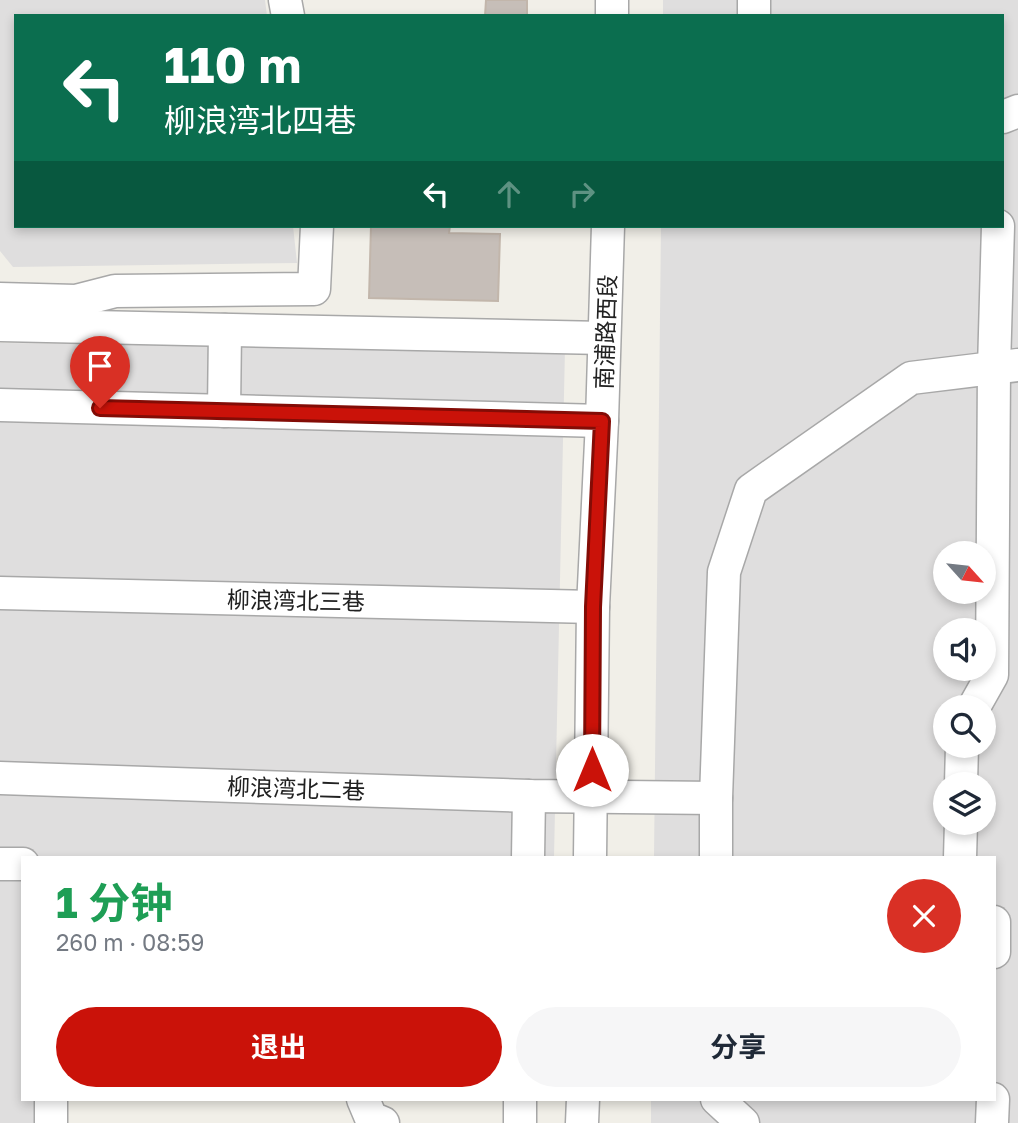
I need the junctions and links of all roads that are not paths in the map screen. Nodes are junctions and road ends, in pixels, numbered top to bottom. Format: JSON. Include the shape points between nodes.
{"nodes":[{"id":1,"x":317,"y":228,"type":"edge"},
{"id":2,"x":608,"y":228,"type":"edge"},
{"id":3,"x":998,"y":228,"type":"edge"},
{"id":4,"x":0,"y":299,"type":"edge"},
{"id":5,"x":0,"y":325,"type":"edge"},
{"id":6,"x":225,"y":330,"type":"junction"},
{"id":7,"x":604,"y":338,"type":"junction"},
{"id":8,"x":1006,"y":367,"type":"edge"},
{"id":9,"x":0,"y":405,"type":"edge"},
{"id":10,"x":224,"y":411,"type":"junction"},
{"id":11,"x":602,"y":421,"type":"junction"},
{"id":12,"x":0,"y":593,"type":"edge"},
{"id":13,"x":593,"y":607,"type":"junction"},
{"id":14,"x":981,"y":695,"type":"edge"},
{"id":15,"x":0,"y":778,"type":"edge"},
{"id":16,"x":529,"y":796,"type":"junction"},
{"id":17,"x":592,"y":798,"type":"junction"},
{"id":18,"x":716,"y":798,"type":"junction"},
{"id":19,"x":961,"y":835,"type":"edge"},
{"id":20,"x":528,"y":856,"type":"edge"},
{"id":21,"x":590,"y":856,"type":"edge"},
{"id":22,"x":716,"y":856,"type":"edge"},
{"id":23,"x":960,"y":856,"type":"edge"},
{"id":24,"x":0,"y":864,"type":"edge"},
{"id":25,"x":21,"y":864,"type":"edge"},
{"id":26,"x":51,"y":1101,"type":"edge"},
{"id":27,"x":364,"y":1101,"type":"edge"},
{"id":28,"x":520,"y":1101,"type":"edge"},
{"id":29,"x":583,"y":1101,"type":"edge"},
{"id":30,"x":719,"y":1101,"type":"edge"},
{"id":31,"x":993,"y":1101,"type":"edge"},
{"id":32,"x":51,"y":1123,"type":"edge"},
{"id":33,"x":383,"y":1123,"type":"edge"},
{"id":34,"x":520,"y":1123,"type":"edge"},
{"id":35,"x":582,"y":1123,"type":"edge"},
{"id":36,"x":743,"y":1123,"type":"edge"},
{"id":37,"x":992,"y":1123,"type":"edge"}],
"edges":[{"from":1,"to":4,"type":"street","via":[[314,289],[115,291],[76,300]]},
{"from":2,"to":7,"type":"street","name":"南浦路西段"},
{"from":3,"to":8,"type":"street"},
{"from":5,"to":6,"type":"street"},
{"from":6,"to":7,"type":"street"},
{"from":6,"to":10,"type":"street"},
{"from":7,"to":11,"type":"street","name":"南浦路西段"},
{"from":8,"to":14,"type":"street","via":[[992,675]]},
{"from":8,"to":18,"type":"street","via":[[911,378],[751,490],[724,572]]},
{"from":9,"to":10,"type":"street"},
{"from":10,"to":11,"type":"street"},
{"from":11,"to":13,"type":"street","name":"南浦路西段"},
{"from":12,"to":13,"type":"street","name":"柳浪湾北三巷"},
{"from":13,"to":17,"type":"street","name":"南浦路西段"},
{"from":15,"to":16,"type":"street","name":"柳浪湾北二巷"},
{"from":16,"to":17,"type":"street","name":"柳浪湾北二巷"},
{"from":16,"to":20,"type":"street"},
{"from":17,"to":18,"type":"street","name":"柳浪湾北二巷"},
{"from":17,"to":21,"type":"street","name":"南浦路西段"},
{"from":18,"to":22,"type":"street"},
{"from":19,"to":23,"type":"street"},
{"from":24,"to":25,"type":"street"},
{"from":26,"to":32,"type":"street"},
{"from":27,"to":33,"type":"street","via":[[371,1118]]},
{"from":28,"to":34,"type":"street"},
{"from":29,"to":35,"type":"street"},
{"from":30,"to":36,"type":"street"},
{"from":31,"to":37,"type":"street"}]}
